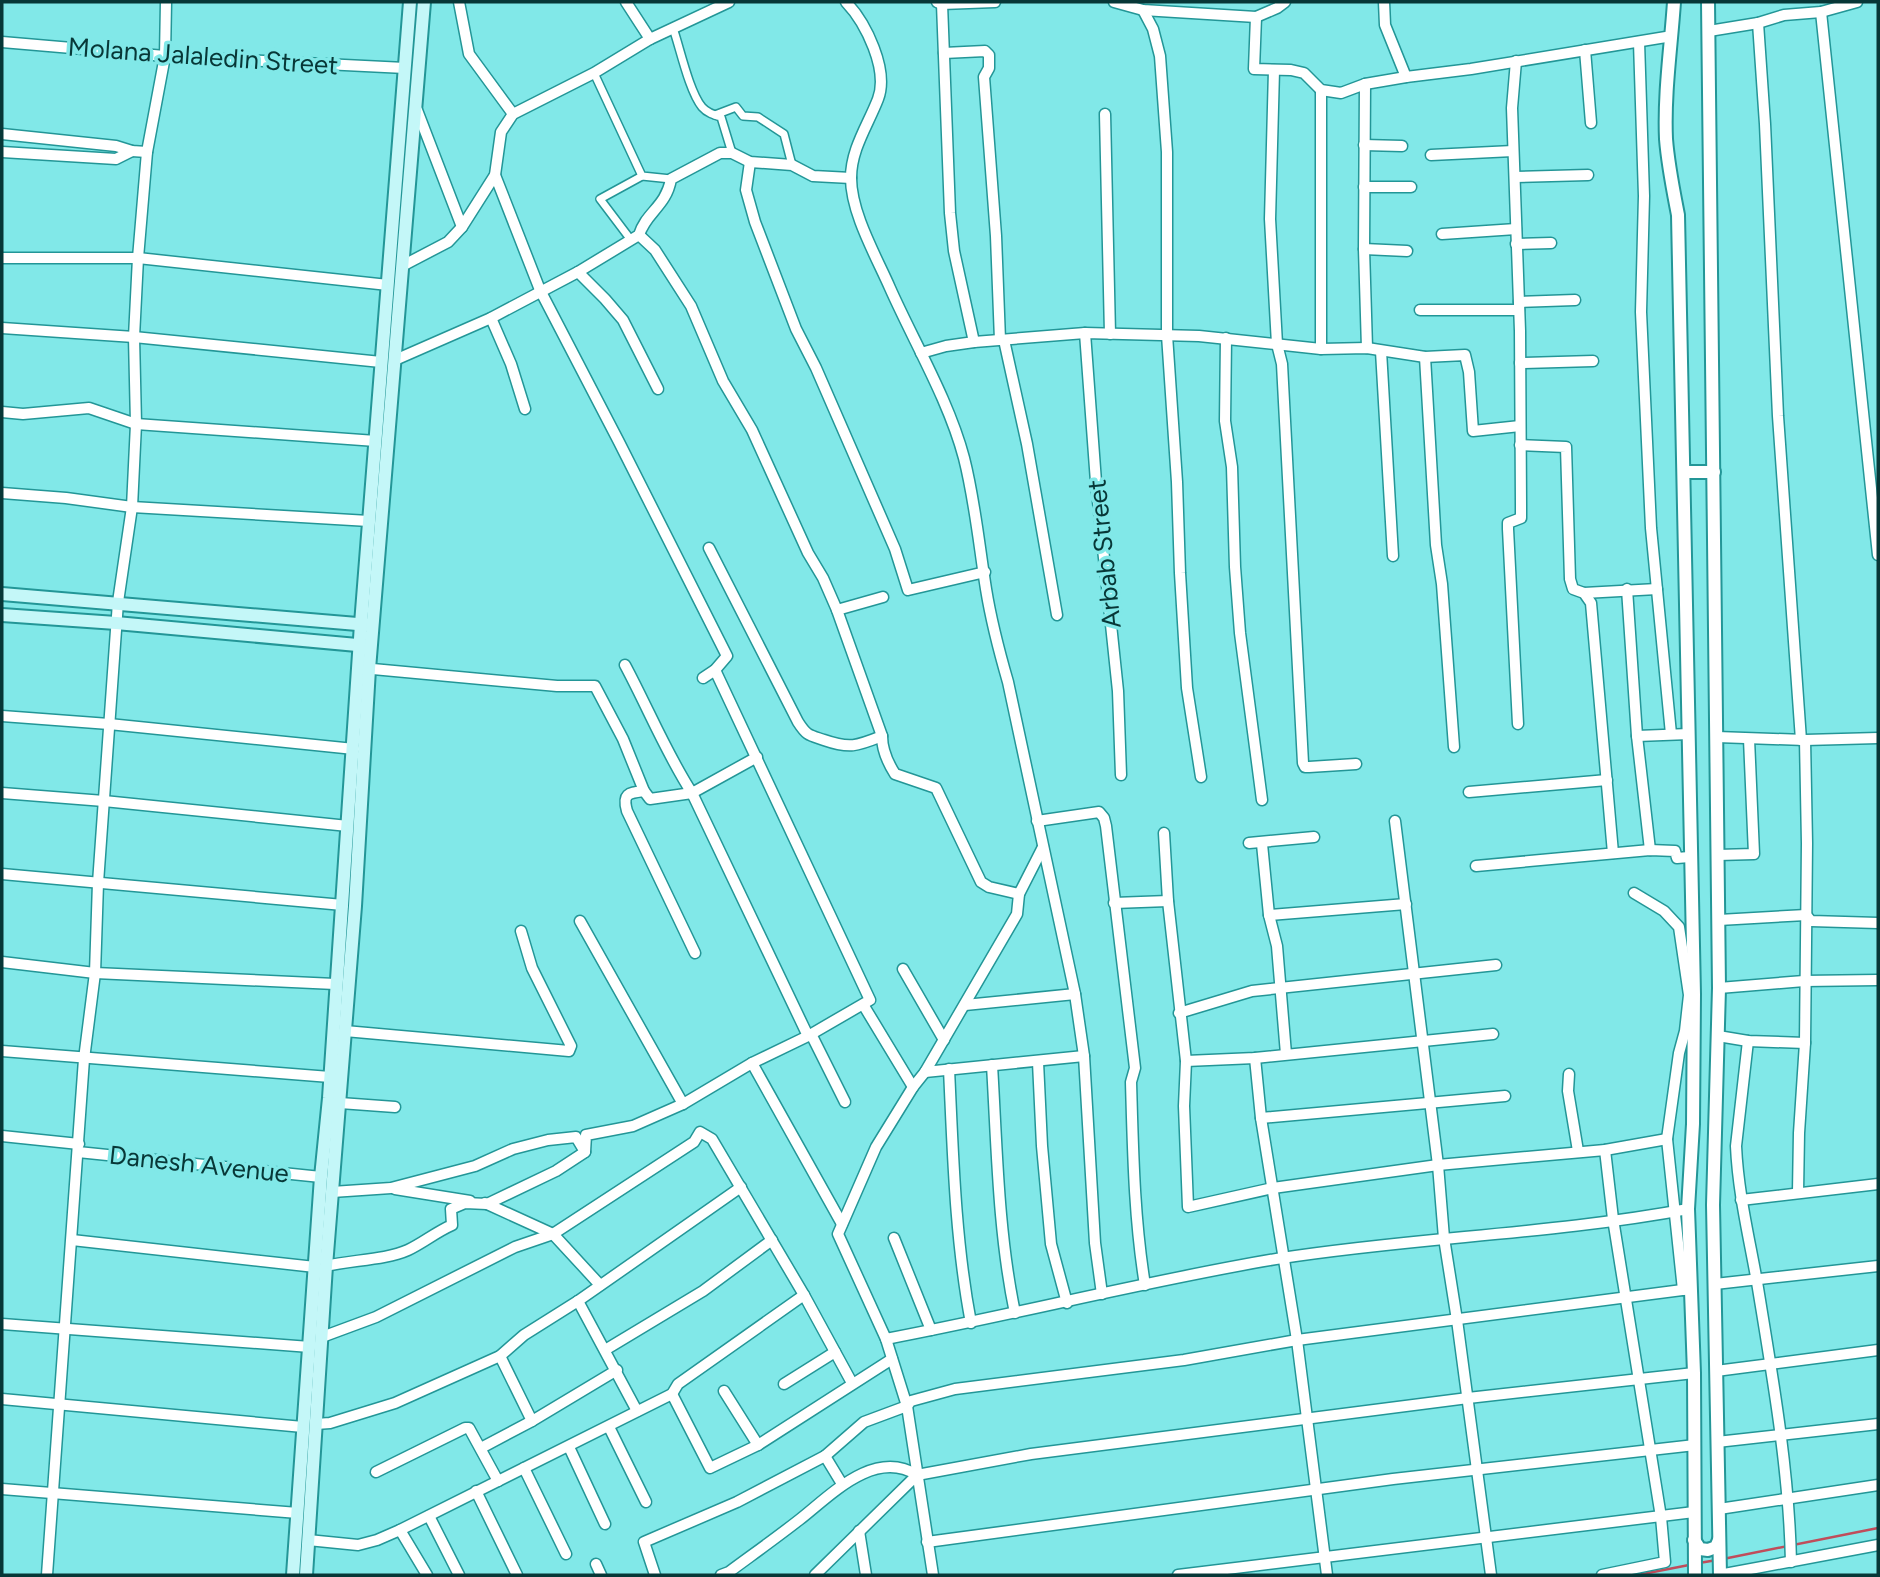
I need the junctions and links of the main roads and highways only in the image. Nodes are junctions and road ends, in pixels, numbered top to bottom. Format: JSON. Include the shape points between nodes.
{"nodes":[{"id":1,"x":410,"y":2,"type":"edge"},
{"id":2,"x":424,"y":2,"type":"edge"},
{"id":3,"x":410,"y":105,"type":"junction"},
{"id":4,"x":2,"y":594,"type":"edge"},
{"id":5,"x":2,"y":615,"type":"edge"},
{"id":6,"x":367,"y":624,"type":"junction"},
{"id":7,"x":366,"y":646,"type":"junction"},
{"id":8,"x":364,"y":668,"type":"junction"},
{"id":9,"x":320,"y":1266,"type":"junction"},
{"id":10,"x":293,"y":1575,"type":"edge"},
{"id":11,"x":306,"y":1575,"type":"edge"}],
"edges":[{"from":1,"to":3,"type":"main road","via":[[405,68]]},
{"from":2,"to":3,"type":"main road"},
{"from":3,"to":6,"type":"main road","via":[[395,360]]},
{"from":3,"to":6,"type":"main road","via":[[381,362]]},
{"from":4,"to":6,"type":"main road"},
{"from":5,"to":7,"type":"main road"},
{"from":6,"to":7,"type":"main road"},
{"from":7,"to":8,"type":"main road"},
{"from":8,"to":9,"type":"main road","via":[[335,984],[321,1177]]},
{"from":8,"to":9,"type":"main road","via":[[341,1103]]},
{"from":9,"to":10,"type":"main road"},
{"from":9,"to":11,"type":"main road","via":[[322,1337]]}]}
